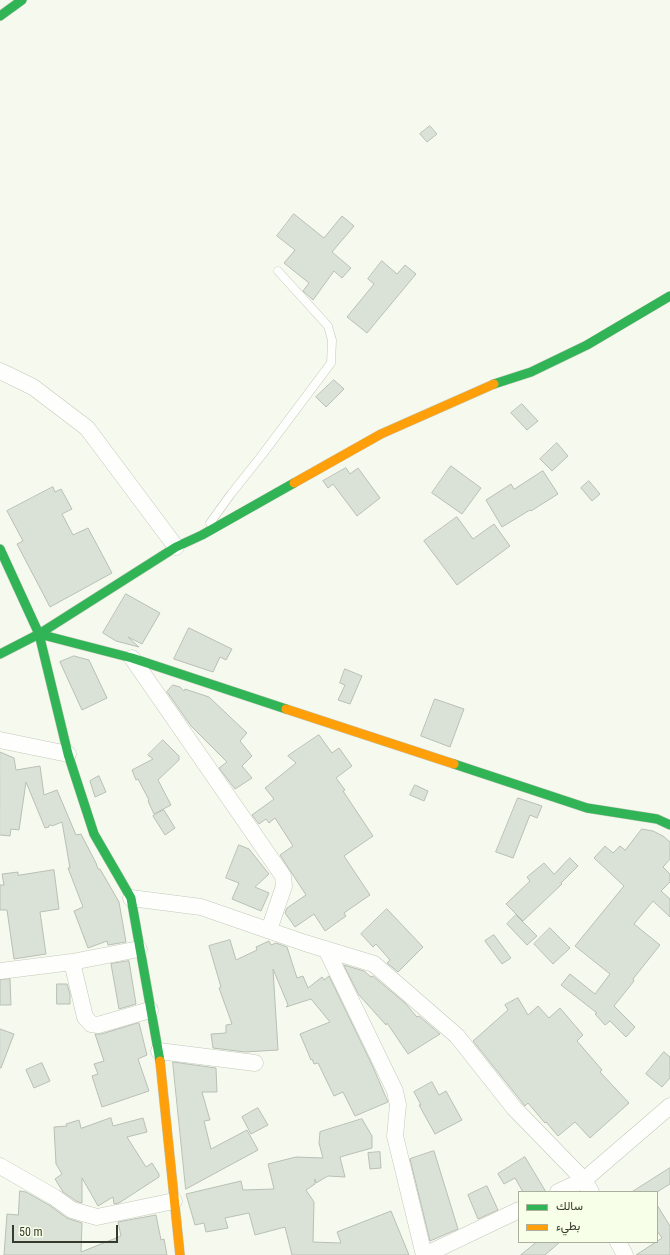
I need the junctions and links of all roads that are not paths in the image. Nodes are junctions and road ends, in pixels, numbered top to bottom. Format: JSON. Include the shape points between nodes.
{"nodes":[{"id":1,"x":22,"y":0,"type":"edge"},
{"id":2,"x":0,"y":16,"type":"edge"},
{"id":3,"x":278,"y":271,"type":"dead end"},
{"id":4,"x":670,"y":296,"type":"edge"},
{"id":5,"x":0,"y":371,"type":"edge"},
{"id":6,"x":202,"y":535,"type":"junction"},
{"id":7,"x":176,"y":546,"type":"junction"},
{"id":8,"x":0,"y":549,"type":"edge"},
{"id":9,"x":39,"y":634,"type":"junction"},
{"id":10,"x":0,"y":654,"type":"edge"},
{"id":11,"x":132,"y":658,"type":"junction"},
{"id":12,"x":0,"y":740,"type":"edge"},
{"id":13,"x":68,"y":754,"type":"junction"},
{"id":14,"x":670,"y":825,"type":"edge"},
{"id":15,"x":131,"y":898,"type":"junction"},
{"id":16,"x":269,"y":930,"type":"junction"},
{"id":17,"x":139,"y":949,"type":"junction"},
{"id":18,"x":326,"y":950,"type":"junction"},
{"id":19,"x":72,"y":962,"type":"junction"},
{"id":20,"x":0,"y":970,"type":"edge"},
{"id":21,"x":150,"y":1010,"type":"junction"},
{"id":22,"x":159,"y":1051,"type":"junction"},
{"id":23,"x":255,"y":1063,"type":"dead end"},
{"id":24,"x":670,"y":1106,"type":"edge"},
{"id":25,"x":0,"y":1166,"type":"edge"},
{"id":26,"x":588,"y":1186,"type":"edge"},
{"id":27,"x":563,"y":1191,"type":"edge"},
{"id":28,"x":174,"y":1200,"type":"junction"},
{"id":29,"x":518,"y":1210,"type":"edge"},
{"id":30,"x":619,"y":1243,"type":"edge"},
{"id":31,"x":180,"y":1255,"type":"edge"},
{"id":32,"x":424,"y":1255,"type":"edge"},
{"id":33,"x":625,"y":1255,"type":"edge"}],
"edges":[{"from":1,"to":2,"type":"street"},
{"from":3,"to":6,"type":"lane","via":[[328,326],[332,340],[331,363],[230,494]]},
{"from":4,"to":6,"type":"street","via":[[587,345],[531,372],[486,386],[382,434]]},
{"from":5,"to":7,"type":"street","via":[[33,387],[87,428]]},
{"from":6,"to":7,"type":"street"},
{"from":7,"to":9,"type":"street"},
{"from":8,"to":9,"type":"street"},
{"from":9,"to":10,"type":"street"},
{"from":9,"to":11,"type":"street"},
{"from":9,"to":13,"type":"street"},
{"from":11,"to":14,"type":"street","via":[[587,808],[657,819]]},
{"from":11,"to":16,"type":"street","via":[[283,876],[284,886]]},
{"from":12,"to":13,"type":"street"},
{"from":13,"to":15,"type":"street","via":[[94,834]]},
{"from":15,"to":16,"type":"street","via":[[201,907]]},
{"from":15,"to":17,"type":"street"},
{"from":16,"to":18,"type":"street"},
{"from":17,"to":19,"type":"street"},
{"from":17,"to":21,"type":"street"},
{"from":18,"to":26,"type":"street","via":[[374,964],[457,1036],[514,1108]]},
{"from":18,"to":32,"type":"street","via":[[395,1091],[398,1105],[395,1136]]},
{"from":19,"to":20,"type":"street"},
{"from":19,"to":21,"type":"street","via":[[85,1016],[91,1024],[98,1025]]},
{"from":21,"to":22,"type":"street"},
{"from":22,"to":23,"type":"street"},
{"from":22,"to":28,"type":"street"},
{"from":24,"to":26,"type":"street"},
{"from":25,"to":28,"type":"street","via":[[72,1210],[97,1217]]},
{"from":26,"to":27,"type":"street"},
{"from":28,"to":31,"type":"street"},
{"from":29,"to":32,"type":"street"},
{"from":30,"to":33,"type":"street"}]}
